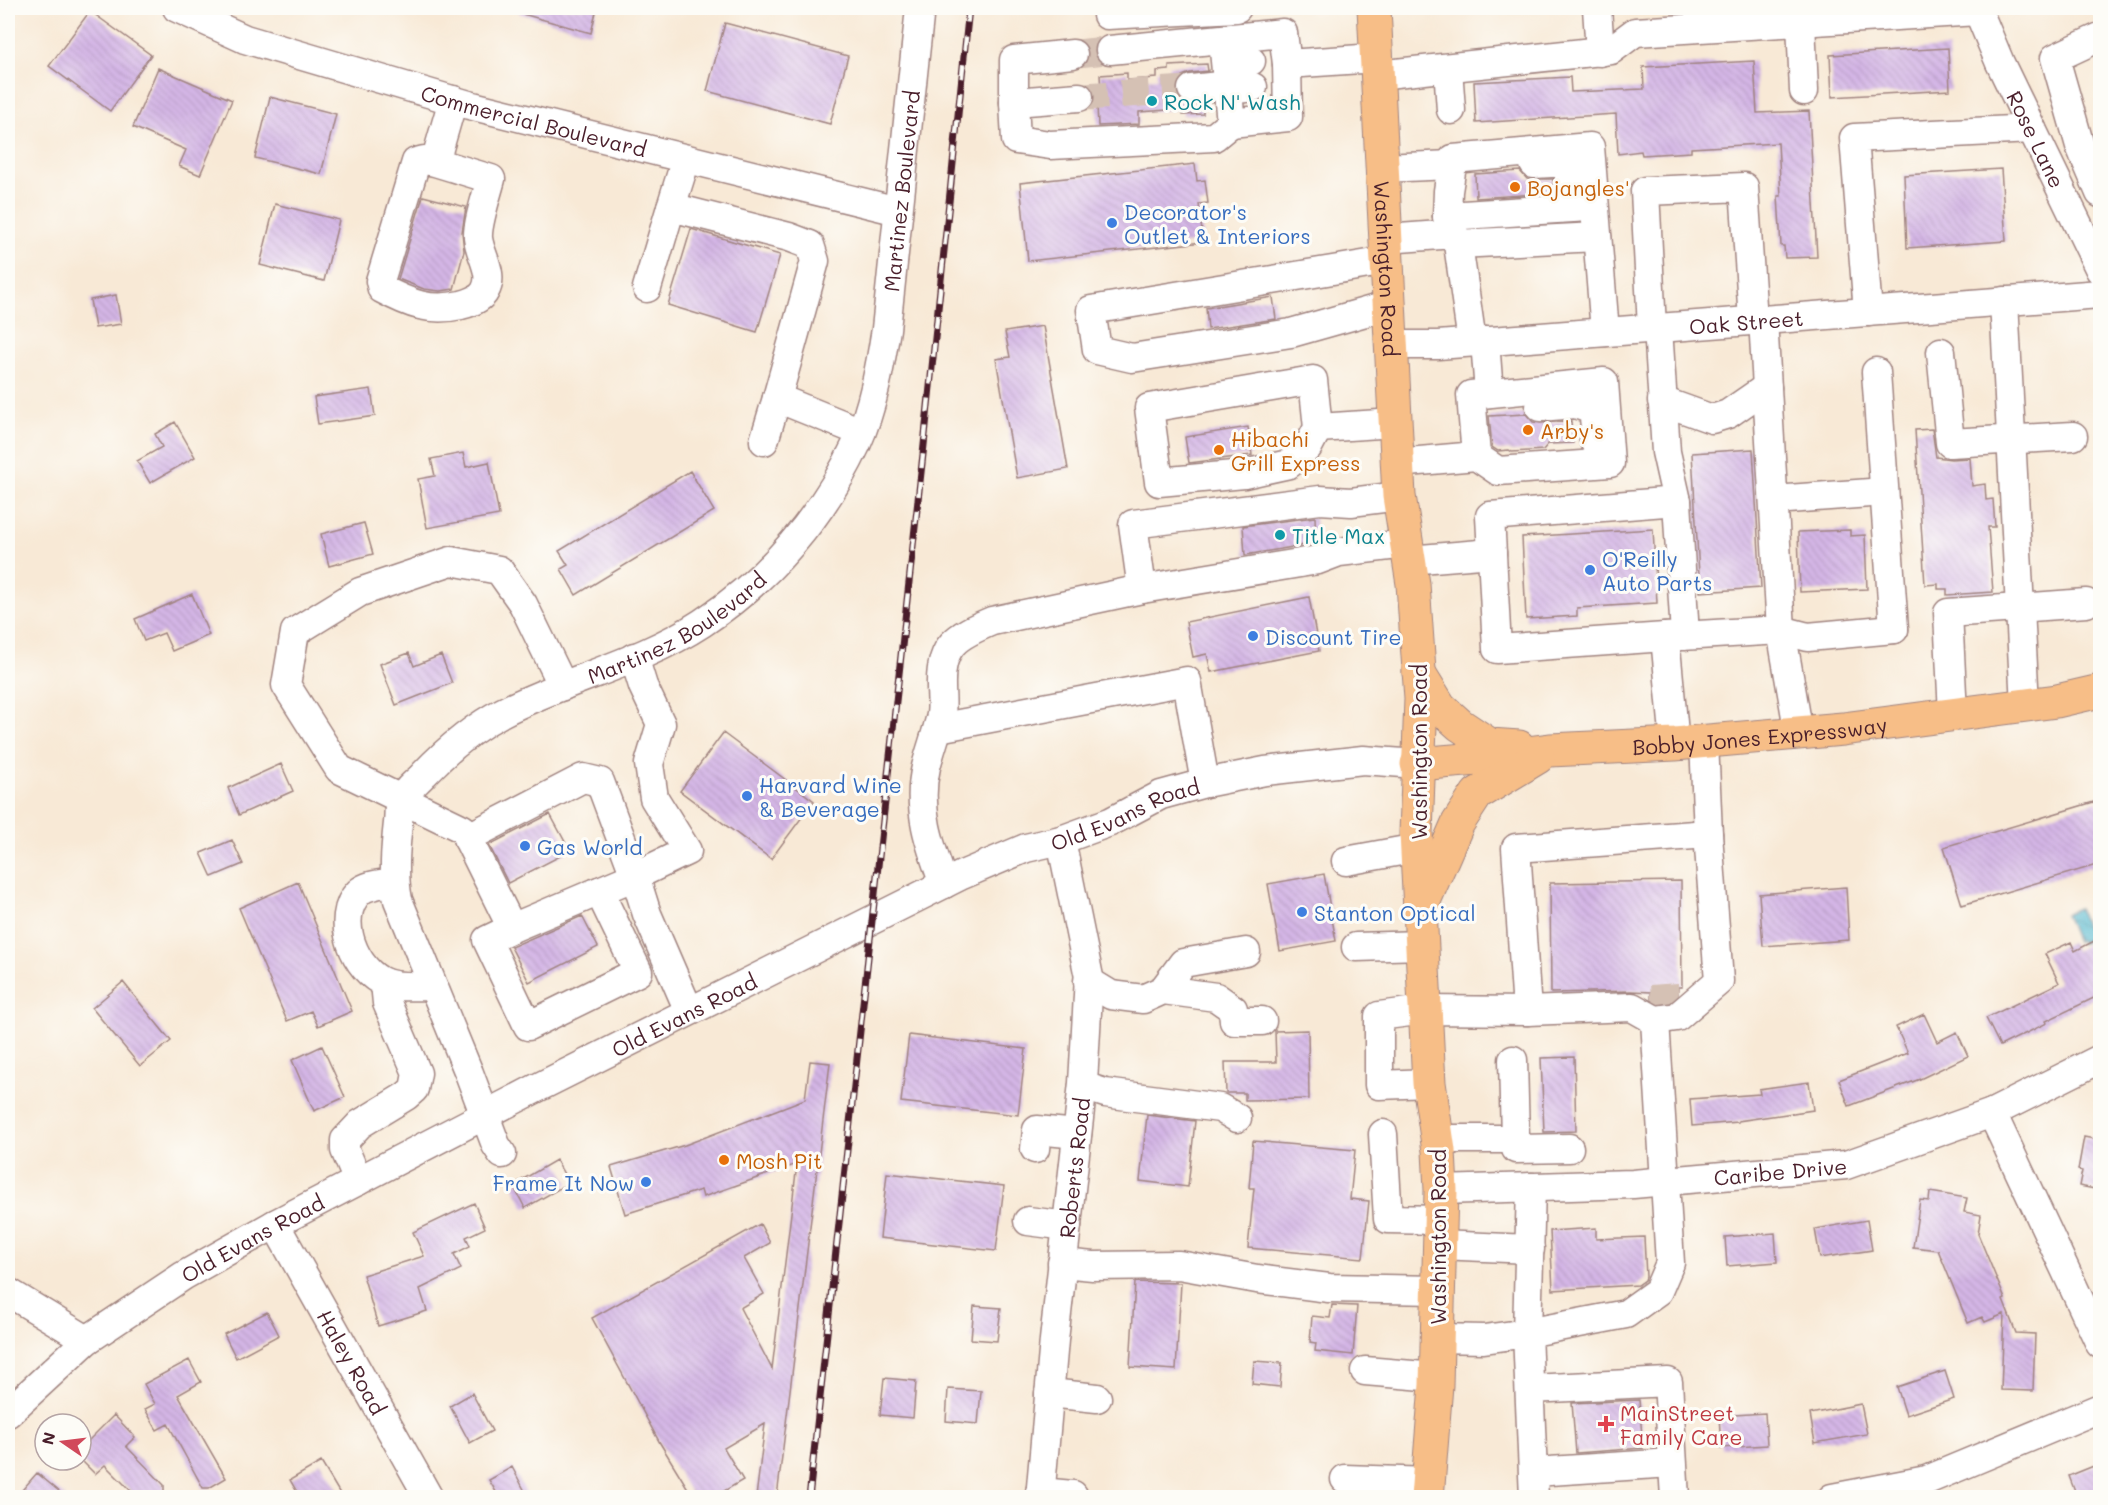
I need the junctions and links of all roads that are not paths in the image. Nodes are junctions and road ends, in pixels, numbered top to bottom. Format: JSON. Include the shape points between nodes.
{"nodes":[{"id":1,"x":177,"y":8,"type":"edge"},
{"id":2,"x":920,"y":8,"type":"edge"},
{"id":3,"x":1107,"y":8,"type":"edge"},
{"id":4,"x":1237,"y":8,"type":"edge"},
{"id":5,"x":1374,"y":8,"type":"edge"},
{"id":6,"x":1597,"y":8,"type":"edge"},
{"id":7,"x":1977,"y":9,"type":"edge"},
{"id":8,"x":1789,"y":17,"type":"edge"},
{"id":9,"x":2100,"y":37,"type":"edge"},
{"id":10,"x":1110,"y":50,"type":"tunnel mouth"},
{"id":11,"x":1600,"y":52,"type":"junction"},
{"id":12,"x":1073,"y":54,"type":"tunnel mouth"},
{"id":13,"x":1377,"y":67,"type":"junction"},
{"id":14,"x":1448,"y":68,"type":"junction"},
{"id":15,"x":1255,"y":71,"type":"junction"},
{"id":16,"x":1192,"y":89,"type":"tunnel mouth"},
{"id":17,"x":1804,"y":91,"type":"dead end"},
{"id":18,"x":1079,"y":97,"type":"tunnel mouth"},
{"id":19,"x":453,"y":100,"type":"junction"},
{"id":20,"x":1014,"y":102,"type":"junction"},
{"id":21,"x":1451,"y":110,"type":"dead end"},
{"id":22,"x":1231,"y":123,"type":"junction"},
{"id":23,"x":2032,"y":129,"type":"junction"},
{"id":24,"x":687,"y":159,"type":"junction"},
{"id":25,"x":435,"y":162,"type":"junction"},
{"id":26,"x":1452,"y":162,"type":"junction"},
{"id":27,"x":1382,"y":168,"type":"junction"},
{"id":28,"x":2100,"y":193,"type":"edge"},
{"id":29,"x":671,"y":207,"type":"junction"},
{"id":30,"x":1583,"y":207,"type":"junction"},
{"id":31,"x":898,"y":212,"type":"junction"},
{"id":32,"x":1453,"y":231,"type":"junction"},
{"id":33,"x":1597,"y":237,"type":"junction"},
{"id":34,"x":1386,"y":250,"type":"junction"},
{"id":35,"x":2100,"y":270,"type":"edge"},
{"id":36,"x":647,"y":288,"type":"dead end"},
{"id":37,"x":2100,"y":294,"type":"edge"},
{"id":38,"x":2004,"y":301,"type":"junction"},
{"id":39,"x":1390,"y":305,"type":"junction"},
{"id":40,"x":1868,"y":312,"type":"junction"},
{"id":41,"x":1758,"y":320,"type":"junction"},
{"id":42,"x":1655,"y":328,"type":"junction"},
{"id":43,"x":1605,"y":332,"type":"junction"},
{"id":44,"x":1479,"y":342,"type":"junction"},
{"id":45,"x":1391,"y":345,"type":"junction"},
{"id":46,"x":1941,"y":352,"type":"dead end"},
{"id":47,"x":1876,"y":372,"type":"dead end"},
{"id":48,"x":1767,"y":387,"type":"junction"},
{"id":49,"x":777,"y":398,"type":"junction"},
{"id":50,"x":1662,"y":401,"type":"junction"},
{"id":51,"x":1480,"y":403,"type":"junction"},
{"id":52,"x":1395,"y":423,"type":"junction"},
{"id":53,"x":1318,"y":428,"type":"junction"},
{"id":54,"x":861,"y":432,"type":"junction"},
{"id":55,"x":2073,"y":436,"type":"dead end"},
{"id":56,"x":764,"y":441,"type":"dead end"},
{"id":57,"x":2011,"y":441,"type":"junction"},
{"id":58,"x":1476,"y":456,"type":"junction"},
{"id":59,"x":1397,"y":463,"type":"junction"},
{"id":60,"x":1884,"y":492,"type":"junction"},
{"id":61,"x":1399,"y":496,"type":"junction"},
{"id":62,"x":1773,"y":500,"type":"junction"},
{"id":63,"x":1677,"y":501,"type":"junction"},
{"id":64,"x":1407,"y":552,"type":"junction"},
{"id":65,"x":1492,"y":553,"type":"junction"},
{"id":66,"x":1142,"y":589,"type":"junction"},
{"id":67,"x":2086,"y":603,"type":"dead end"},
{"id":68,"x":2020,"y":609,"type":"junction"},
{"id":69,"x":1781,"y":630,"type":"junction"},
{"id":70,"x":1675,"y":637,"type":"junction"},
{"id":71,"x":634,"y":657,"type":"junction"},
{"id":72,"x":1419,"y":673,"type":"junction"},
{"id":73,"x":564,"y":686,"type":"junction"},
{"id":74,"x":2100,"y":692,"type":"edge"},
{"id":75,"x":2057,"y":701,"type":"junction"},
{"id":76,"x":2025,"y":705,"type":"junction"},
{"id":77,"x":1953,"y":714,"type":"junction"},
{"id":78,"x":2100,"y":716,"type":"edge"},
{"id":79,"x":938,"y":728,"type":"junction"},
{"id":80,"x":1799,"y":734,"type":"junction"},
{"id":81,"x":1690,"y":743,"type":"junction"},
{"id":82,"x":1550,"y":750,"type":"junction"},
{"id":83,"x":1417,"y":764,"type":"junction"},
{"id":84,"x":1205,"y":783,"type":"junction"},
{"id":85,"x":400,"y":800,"type":"junction"},
{"id":86,"x":1708,"y":834,"type":"junction"},
{"id":87,"x":467,"y":838,"type":"junction"},
{"id":88,"x":1060,"y":840,"type":"junction"},
{"id":89,"x":1417,"y":848,"type":"junction"},
{"id":90,"x":1346,"y":861,"type":"dead end"},
{"id":91,"x":635,"y":876,"type":"junction"},
{"id":92,"x":394,"y":882,"type":"junction"},
{"id":93,"x":944,"y":884,"type":"junction"},
{"id":94,"x":599,"y":891,"type":"junction"},
{"id":95,"x":1420,"y":909,"type":"junction"},
{"id":96,"x":512,"y":928,"type":"junction"},
{"id":97,"x":1422,"y":945,"type":"junction"},
{"id":98,"x":1356,"y":947,"type":"dead end"},
{"id":99,"x":1246,"y":952,"type":"dead end"},
{"id":100,"x":1089,"y":981,"type":"junction"},
{"id":101,"x":385,"y":983,"type":"junction"},
{"id":102,"x":432,"y":986,"type":"junction"},
{"id":103,"x":1163,"y":990,"type":"junction"},
{"id":104,"x":1646,"y":1009,"type":"junction"},
{"id":105,"x":1425,"y":1010,"type":"junction"},
{"id":106,"x":688,"y":1011,"type":"junction"},
{"id":107,"x":1527,"y":1011,"type":"junction"},
{"id":108,"x":1262,"y":1021,"type":"dead end"},
{"id":109,"x":2100,"y":1059,"type":"edge"},
{"id":110,"x":1513,"y":1060,"type":"dead end"},
{"id":111,"x":1429,"y":1083,"type":"junction"},
{"id":112,"x":1083,"y":1086,"type":"junction"},
{"id":113,"x":1992,"y":1113,"type":"junction"},
{"id":114,"x":485,"y":1115,"type":"junction"},
{"id":115,"x":1237,"y":1118,"type":"dead end"},
{"id":116,"x":1077,"y":1134,"type":"junction"},
{"id":117,"x":1383,"y":1134,"type":"dead end"},
{"id":118,"x":1437,"y":1139,"type":"junction"},
{"id":119,"x":1515,"y":1144,"type":"junction"},
{"id":120,"x":1569,"y":1148,"type":"dead end"},
{"id":121,"x":1035,"y":1149,"type":"dead end"},
{"id":122,"x":502,"y":1155,"type":"dead end"},
{"id":123,"x":358,"y":1180,"type":"junction"},
{"id":124,"x":1665,"y":1182,"type":"junction"},
{"id":125,"x":1524,"y":1187,"type":"junction"},
{"id":126,"x":1440,"y":1219,"type":"junction"},
{"id":127,"x":1028,"y":1221,"type":"dead end"},
{"id":128,"x":275,"y":1224,"type":"junction"},
{"id":129,"x":1067,"y":1226,"type":"junction"},
{"id":130,"x":1530,"y":1249,"type":"junction"},
{"id":131,"x":1062,"y":1263,"type":"junction"},
{"id":132,"x":1438,"y":1290,"type":"junction"},
{"id":133,"x":8,"y":1292,"type":"edge"},
{"id":134,"x":1527,"y":1333,"type":"junction"},
{"id":135,"x":1437,"y":1338,"type":"junction"},
{"id":136,"x":87,"y":1340,"type":"junction"},
{"id":137,"x":2100,"y":1344,"type":"edge"},
{"id":138,"x":1365,"y":1371,"type":"dead end"},
{"id":139,"x":1436,"y":1377,"type":"junction"},
{"id":140,"x":1531,"y":1389,"type":"junction"},
{"id":141,"x":1049,"y":1393,"type":"junction"},
{"id":142,"x":1097,"y":1398,"type":"dead end"},
{"id":143,"x":2100,"y":1407,"type":"edge"},
{"id":144,"x":8,"y":1413,"type":"edge"},
{"id":145,"x":1672,"y":1463,"type":"junction"},
{"id":146,"x":1346,"y":1479,"type":"dead end"},
{"id":147,"x":1534,"y":1485,"type":"edge"},
{"id":148,"x":1428,"y":1490,"type":"edge"},
{"id":149,"x":1040,"y":1495,"type":"edge"},
{"id":150,"x":1073,"y":1495,"type":"dead end"},
{"id":151,"x":429,"y":1497,"type":"edge"},
{"id":152,"x":1675,"y":1497,"type":"edge"},
{"id":153,"x":1832,"y":1497,"type":"edge"}],
"edges":[{"from":1,"to":19,"type":"street","name":"Commercial Boulevard","via":[[245,39]]},
{"from":2,"to":31,"type":"street","name":"Martinez Boulevard"},
{"from":3,"to":4,"type":"street","via":[[1107,15]]},
{"from":5,"to":13,"type":"main road","name":"Washington Road"},
{"from":6,"to":11,"type":"street"},
{"from":7,"to":8,"type":"street"},
{"from":7,"to":23,"type":"street","name":"Rose Lane"},
{"from":8,"to":11,"type":"street","via":[[1635,32],[1611,50]]},
{"from":8,"to":17,"type":"street"},
{"from":9,"to":28,"type":"street","via":[[2055,58],[2080,146]]},
{"from":10,"to":15,"type":"street"},
{"from":11,"to":14,"type":"street"},
{"from":12,"to":20,"type":"street","via":[[1014,60]]},
{"from":13,"to":14,"type":"street"},
{"from":13,"to":15,"type":"street"},
{"from":13,"to":27,"type":"main road","name":"Washington Road"},
{"from":14,"to":21,"type":"street"},
{"from":15,"to":16,"type":"street"},
{"from":15,"to":22,"type":"street"},
{"from":15,"to":22,"type":"street","via":[[1288,117]]},
{"from":18,"to":20,"type":"street"},
{"from":19,"to":24,"type":"street","name":"Commercial Boulevard"},
{"from":19,"to":25,"type":"street"},
{"from":20,"to":22,"type":"street","via":[[1016,140],[1050,145],[1214,137]]},
{"from":23,"to":35,"type":"street","name":"Rose Lane"},
{"from":23,"to":40,"type":"street","via":[[1854,138]]},
{"from":24,"to":29,"type":"street"},
{"from":24,"to":31,"type":"street","name":"Commercial Boulevard"},
{"from":25,"to":25,"type":"street","via":[[491,179],[478,236],[489,272],[485,292],[473,302],[436,309],[401,299],[382,289],[380,281],[416,162]]},
{"from":26,"to":27,"type":"street"},
{"from":26,"to":30,"type":"street","via":[[1590,147]]},
{"from":26,"to":32,"type":"street","via":[[1448,191]]},
{"from":27,"to":34,"type":"main road","name":"Washington Road"},
{"from":29,"to":36,"type":"street"},
{"from":29,"to":49,"type":"street","via":[[810,245],[815,261]]},
{"from":30,"to":32,"type":"street"},
{"from":30,"to":33,"type":"street"},
{"from":31,"to":54,"type":"street","name":"Martinez Boulevard","via":[[881,360]]},
{"from":32,"to":33,"type":"street"},
{"from":32,"to":34,"type":"street"},
{"from":32,"to":44,"type":"street"},
{"from":33,"to":43,"type":"street"},
{"from":34,"to":39,"type":"main road","name":"Washington Road"},
{"from":34,"to":39,"type":"street","via":[[1091,310],[1097,350],[1132,358],[1291,333]]},
{"from":37,"to":38,"type":"street","name":"Oak Street"},
{"from":38,"to":40,"type":"street","name":"Oak Street"},
{"from":38,"to":57,"type":"street"},
{"from":39,"to":45,"type":"main road","name":"Washington Road"},
{"from":40,"to":41,"type":"street","name":"Oak Street"},
{"from":41,"to":42,"type":"street","name":"Oak Street"},
{"from":41,"to":42,"type":"street","via":[[1744,187],[1645,191]]},
{"from":41,"to":48,"type":"street"},
{"from":42,"to":43,"type":"street","name":"Oak Street"},
{"from":42,"to":50,"type":"street"},
{"from":43,"to":44,"type":"street","name":"Oak Street"},
{"from":44,"to":45,"type":"street","name":"Oak Street"},
{"from":44,"to":51,"type":"street"},
{"from":45,"to":52,"type":"main road","name":"Washington Road"},
{"from":46,"to":57,"type":"street","via":[[1950,443]]},
{"from":47,"to":60,"type":"street"},
{"from":48,"to":50,"type":"street","via":[[1728,414],[1712,419]]},
{"from":48,"to":62,"type":"street"},
{"from":49,"to":54,"type":"street"},
{"from":49,"to":56,"type":"street"},
{"from":50,"to":63,"type":"street","via":[[1666,452]]},
{"from":51,"to":58,"type":"street"},
{"from":51,"to":58,"type":"street","via":[[1604,382],[1610,463],[1498,471]]},
{"from":52,"to":53,"type":"street"},
{"from":52,"to":59,"type":"main road","name":"Washington Road"},
{"from":53,"to":53,"type":"street","via":[[1313,380],[1149,408],[1159,482],[1244,474],[1289,464],[1308,447]]},
{"from":54,"to":71,"type":"street","name":"Martinez Boulevard","via":[[827,498],[767,572],[702,622],[670,642]]},
{"from":55,"to":57,"type":"street"},
{"from":57,"to":68,"type":"street"},
{"from":58,"to":59,"type":"street"},
{"from":59,"to":61,"type":"main road","name":"Washington Road"},
{"from":60,"to":62,"type":"street"},
{"from":60,"to":69,"type":"street","via":[[1894,629],[1808,637]]},
{"from":61,"to":64,"type":"main road","name":"Washington Road"},
{"from":61,"to":66,"type":"street","via":[[1351,502],[1320,500],[1133,524]]},
{"from":62,"to":69,"type":"street"},
{"from":63,"to":65,"type":"street","via":[[1490,516]]},
{"from":63,"to":70,"type":"street"},
{"from":64,"to":65,"type":"street"},
{"from":64,"to":66,"type":"street","via":[[1339,552],[1318,560]]},
{"from":64,"to":72,"type":"main road","name":"Washington Road"},
{"from":65,"to":70,"type":"street","via":[[1497,649]]},
{"from":66,"to":79,"type":"street","via":[[992,621],[957,639],[940,667]]},
{"from":67,"to":68,"type":"street"},
{"from":68,"to":76,"type":"street"},
{"from":68,"to":77,"type":"street","via":[[1948,613]]},
{"from":69,"to":70,"type":"street"},
{"from":69,"to":80,"type":"street"},
{"from":70,"to":81,"type":"street"},
{"from":71,"to":73,"type":"street","name":"Martinez Boulevard"},
{"from":71,"to":91,"type":"street","via":[[661,724],[649,764],[654,798],[687,851]]},
{"from":72,"to":82,"type":"main road","via":[[1440,707],[1490,745]]},
{"from":72,"to":83,"type":"main road","name":"Washington Road"},
{"from":73,"to":85,"type":"street","name":"Martinez Boulevard","via":[[502,712],[471,732]]},
{"from":73,"to":85,"type":"street","via":[[523,604],[499,570],[451,561],[360,592],[295,632],[286,685],[339,769]]},
{"from":74,"to":75,"type":"main road","name":"Bobby Jones Expressway"},
{"from":75,"to":76,"type":"main road","name":"Bobby Jones Expressway"},
{"from":75,"to":78,"type":"main road"},
{"from":76,"to":77,"type":"main road","name":"Bobby Jones Expressway"},
{"from":77,"to":80,"type":"main road","name":"Bobby Jones Expressway"},
{"from":79,"to":84,"type":"street","via":[[1187,681]]},
{"from":79,"to":93,"type":"street","via":[[922,791],[924,822]]},
{"from":80,"to":81,"type":"main road","name":"Bobby Jones Expressway"},
{"from":81,"to":82,"type":"main road","name":"Bobby Jones Expressway"},
{"from":81,"to":86,"type":"street"},
{"from":82,"to":83,"type":"main road","name":"Bobby Jones Expressway"},
{"from":82,"to":95,"type":"main road","via":[[1478,794],[1458,823]]},
{"from":83,"to":84,"type":"street","name":"Old Evans Road","via":[[1363,760],[1265,771]]},
{"from":83,"to":89,"type":"main road","name":"Washington Road"},
{"from":84,"to":88,"type":"street","name":"Old Evans Road","via":[[1161,795],[1110,822]]},
{"from":85,"to":87,"type":"street","via":[[463,829]]},
{"from":85,"to":92,"type":"street"},
{"from":86,"to":104,"type":"street","via":[[1719,981],[1689,998],[1677,1017]]},
{"from":86,"to":107,"type":"street","via":[[1516,848]]},
{"from":87,"to":91,"type":"street","via":[[583,778],[600,782]]},
{"from":87,"to":96,"type":"street"},
{"from":88,"to":93,"type":"street","name":"Old Evans Road","via":[[1026,848]]},
{"from":88,"to":100,"type":"street","name":"Roberts Road"},
{"from":89,"to":90,"type":"street"},
{"from":89,"to":95,"type":"main road","name":"Washington Road"},
{"from":91,"to":94,"type":"street"},
{"from":91,"to":106,"type":"street","via":[[646,914]]},
{"from":92,"to":101,"type":"street","via":[[370,886],[359,893],[349,915],[351,945],[359,961]]},
{"from":92,"to":102,"type":"street"},
{"from":93,"to":106,"type":"street","name":"Old Evans Road"},
{"from":94,"to":96,"type":"street"},
{"from":94,"to":96,"type":"street","via":[[638,972],[528,1026],[487,940]]},
{"from":95,"to":97,"type":"main road","name":"Washington Road"},
{"from":97,"to":98,"type":"street"},
{"from":97,"to":105,"type":"main road","name":"Washington Road"},
{"from":99,"to":103,"type":"street","via":[[1183,963]]},
{"from":100,"to":103,"type":"street","via":[[1111,995],[1143,999]]},
{"from":100,"to":112,"type":"street","name":"Roberts Road"},
{"from":101,"to":102,"type":"street"},
{"from":101,"to":123,"type":"street","via":[[387,1004],[417,1080],[406,1096],[360,1124],[345,1140],[345,1150]]},
{"from":102,"to":114,"type":"street"},
{"from":103,"to":108,"type":"street","via":[[1216,997],[1233,1009],[1234,1021]]},
{"from":104,"to":107,"type":"street"},
{"from":104,"to":124,"type":"street"},
{"from":105,"to":107,"type":"street"},
{"from":105,"to":111,"type":"main road","name":"Washington Road"},
{"from":105,"to":111,"type":"street","via":[[1379,1016],[1379,1085]]},
{"from":106,"to":114,"type":"street","name":"Old Evans Road"},
{"from":109,"to":113,"type":"street","name":"Caribe Drive"},
{"from":110,"to":119,"type":"street"},
{"from":111,"to":118,"type":"main road","name":"Washington Road"},
{"from":112,"to":115,"type":"street","via":[[1105,1093],[1220,1108]]},
{"from":112,"to":116,"type":"street","name":"Roberts Road"},
{"from":113,"to":124,"type":"street","name":"Caribe Drive","via":[[1846,1166]]},
{"from":113,"to":137,"type":"street"},
{"from":114,"to":122,"type":"street"},
{"from":114,"to":123,"type":"street","name":"Old Evans Road"},
{"from":116,"to":121,"type":"street","via":[[1037,1130]]},
{"from":116,"to":129,"type":"street","name":"Roberts Road"},
{"from":117,"to":126,"type":"street","via":[[1388,1219]]},
{"from":118,"to":119,"type":"street"},
{"from":118,"to":126,"type":"main road","name":"Washington Road"},
{"from":119,"to":120,"type":"street"},
{"from":119,"to":125,"type":"street"},
{"from":123,"to":128,"type":"street","name":"Old Evans Road"},
{"from":124,"to":125,"type":"street","name":"Caribe Drive"},
{"from":124,"to":134,"type":"street","via":[[1670,1263],[1658,1292],[1626,1314]]},
{"from":125,"to":126,"type":"street","name":"Caribe Drive"},
{"from":125,"to":130,"type":"street"},
{"from":126,"to":130,"type":"street"},
{"from":126,"to":132,"type":"main road","name":"Washington Road"},
{"from":127,"to":129,"type":"street"},
{"from":128,"to":136,"type":"street","name":"Old Evans Road","via":[[183,1276]]},
{"from":128,"to":151,"type":"street","name":"Haley Road"},
{"from":129,"to":131,"type":"street","name":"Roberts Road"},
{"from":130,"to":134,"type":"street"},
{"from":131,"to":132,"type":"street","via":[[1179,1265],[1329,1288]]},
{"from":131,"to":141,"type":"street","name":"Roberts Road"},
{"from":132,"to":135,"type":"main road","name":"Washington Road"},
{"from":133,"to":136,"type":"street"},
{"from":134,"to":135,"type":"street","via":[[1484,1339]]},
{"from":134,"to":140,"type":"street"},
{"from":135,"to":139,"type":"main road","name":"Washington Road"},
{"from":136,"to":144,"type":"street","name":"Old Evans Road"},
{"from":138,"to":139,"type":"street"},
{"from":139,"to":148,"type":"main road","name":"Washington Road"},
{"from":140,"to":145,"type":"street","via":[[1668,1382]]},
{"from":140,"to":147,"type":"street"},
{"from":141,"to":142,"type":"street"},
{"from":141,"to":149,"type":"street","name":"Roberts Road"},
{"from":143,"to":153,"type":"street","via":[[1928,1480]]},
{"from":145,"to":147,"type":"street"},
{"from":145,"to":152,"type":"street"},
{"from":146,"to":148,"type":"street"},
{"from":149,"to":150,"type":"street"}]}
